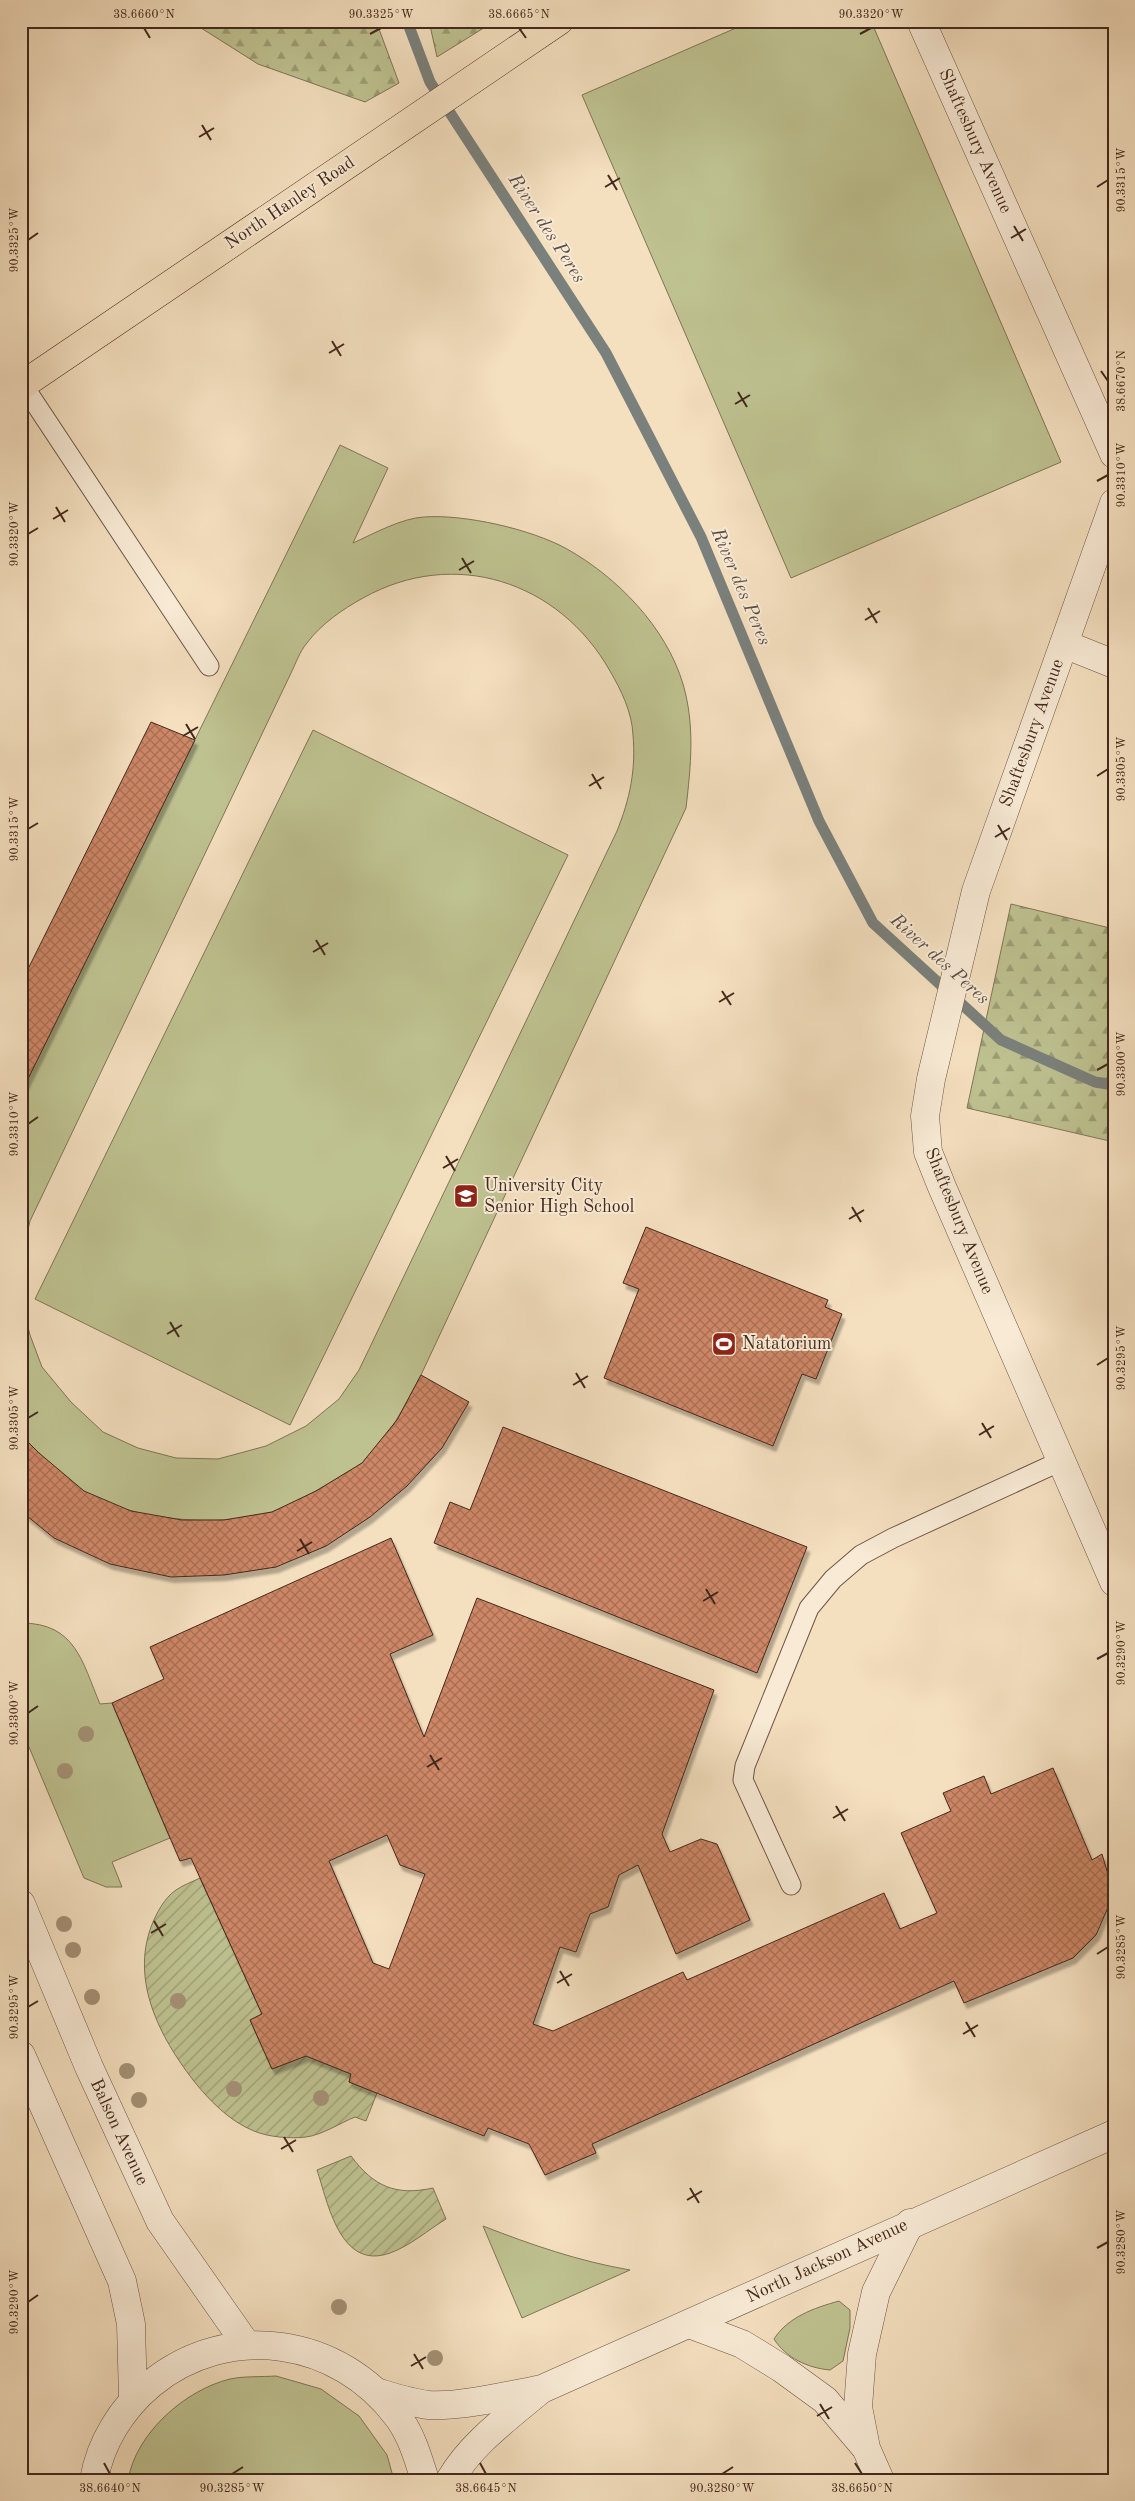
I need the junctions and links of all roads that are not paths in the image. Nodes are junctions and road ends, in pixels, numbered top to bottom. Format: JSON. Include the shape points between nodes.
{"nodes":[{"id":1,"x":559,"y":21,"type":"edge"},
{"id":2,"x":921,"y":21,"type":"edge"},
{"id":3,"x":22,"y":386,"type":"edge"},
{"id":4,"x":1114,"y":454,"type":"edge"},
{"id":5,"x":1114,"y":503,"type":"edge"},
{"id":6,"x":1064,"y":644,"type":"junction"},
{"id":7,"x":1114,"y":664,"type":"edge"},
{"id":8,"x":209,"y":666,"type":"dead end"},
{"id":9,"x":1061,"y":1461,"type":"junction"},
{"id":10,"x":1114,"y":1582,"type":"edge"},
{"id":11,"x":791,"y":1885,"type":"dead end"},
{"id":12,"x":21,"y":1904,"type":"edge"},
{"id":13,"x":21,"y":2055,"type":"edge"},
{"id":14,"x":1114,"y":2134,"type":"edge"},
{"id":15,"x":910,"y":2223,"type":"junction"},
{"id":16,"x":689,"y":2324,"type":"junction"},
{"id":17,"x":246,"y":2344,"type":"junction"},
{"id":18,"x":542,"y":2389,"type":"junction"},
{"id":19,"x":376,"y":2392,"type":"junction"},
{"id":20,"x":133,"y":2398,"type":"junction"},
{"id":21,"x":866,"y":2448,"type":"junction"},
{"id":22,"x":94,"y":2480,"type":"edge"},
{"id":23,"x":425,"y":2480,"type":"edge"},
{"id":24,"x":450,"y":2480,"type":"edge"},
{"id":25,"x":880,"y":2480,"type":"edge"}],
"edges":[{"from":1,"to":3,"type":"main road","name":"North Hanley Road"},
{"from":2,"to":4,"type":"street","name":"Shaftesbury Avenue"},
{"from":3,"to":8,"type":"lane"},
{"from":5,"to":6,"type":"street","name":"Shaftesbury Avenue"},
{"from":6,"to":7,"type":"street"},
{"from":6,"to":9,"type":"street","name":"Shaftesbury Avenue","via":[[976,891],[925,1116],[928,1152]]},
{"from":9,"to":10,"type":"street","name":"Shaftesbury Avenue"},
{"from":9,"to":11,"type":"lane","via":[[861,1555],[833,1579],[809,1608],[745,1766],[743,1780]]},
{"from":12,"to":17,"type":"street","name":"Balson Avenue","via":[[89,2068],[160,2221]]},
{"from":13,"to":20,"type":"street","via":[[122,2281],[131,2324]]},
{"from":14,"to":15,"type":"street","name":"North Jackson Avenue"},
{"from":15,"to":16,"type":"street","name":"North Jackson Avenue"},
{"from":15,"to":21,"type":"street","via":[[876,2292],[862,2354],[858,2407]]},
{"from":16,"to":18,"type":"street","name":"North Jackson Avenue"},
{"from":16,"to":21,"type":"street","via":[[742,2344],[781,2368],[824,2400]]},
{"from":17,"to":19,"type":"street","via":[[281,2346],[316,2354],[348,2370]]},
{"from":17,"to":20,"type":"street","via":[[198,2356],[163,2374]]},
{"from":18,"to":19,"type":"street","name":"North Jackson Avenue","via":[[431,2405]]},
{"from":18,"to":24,"type":"street","name":"North Jackson Avenue","via":[[498,2425]]},
{"from":19,"to":23,"type":"street","via":[[399,2418],[416,2448]]},
{"from":20,"to":22,"type":"street","via":[[119,2417],[97,2463]]},
{"from":21,"to":25,"type":"street"}]}
